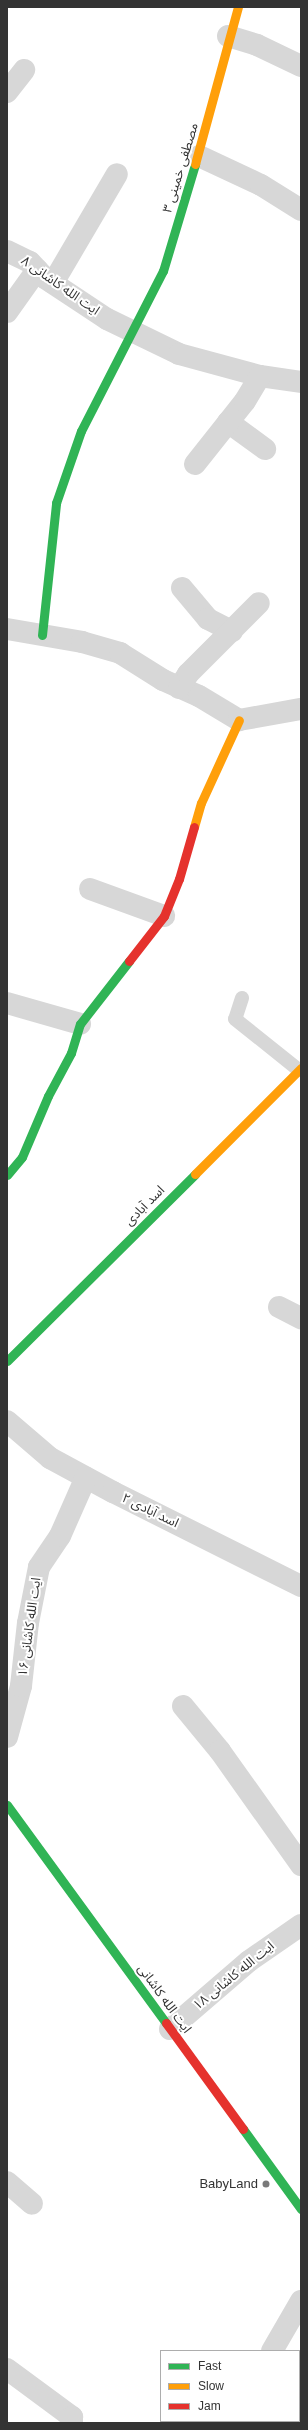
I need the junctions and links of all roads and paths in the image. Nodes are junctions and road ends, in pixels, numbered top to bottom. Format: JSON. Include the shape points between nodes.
{"nodes":[{"id":1,"x":238,"y":7,"type":"edge"},
{"id":2,"x":228,"y":36,"type":"junction"},
{"id":3,"x":301,"y":66,"type":"edge"},
{"id":4,"x":24,"y":70,"type":"dead end"},
{"id":5,"x":7,"y":92,"type":"edge"},
{"id":6,"x":198,"y":156,"type":"junction"},
{"id":7,"x":117,"y":174,"type":"dead end"},
{"id":8,"x":301,"y":210,"type":"edge"},
{"id":9,"x":7,"y":251,"type":"edge"},
{"id":10,"x":45,"y":277,"type":"junction"},
{"id":11,"x":7,"y":312,"type":"edge"},
{"id":12,"x":135,"y":331,"type":"junction"},
{"id":13,"x":260,"y":376,"type":"junction"},
{"id":14,"x":301,"y":382,"type":"edge"},
{"id":15,"x":228,"y":422,"type":"junction"},
{"id":16,"x":265,"y":449,"type":"dead end"},
{"id":17,"x":195,"y":464,"type":"dead end"},
{"id":18,"x":182,"y":588,"type":"dead end"},
{"id":19,"x":260,"y":603,"type":"dead end"},
{"id":20,"x":8,"y":631,"type":"edge"},
{"id":21,"x":232,"y":631,"type":"junction"},
{"id":22,"x":42,"y":635,"type":"junction"},
{"id":23,"x":179,"y":688,"type":"junction"},
{"id":24,"x":301,"y":709,"type":"edge"},
{"id":25,"x":239,"y":720,"type":"junction"},
{"id":26,"x":90,"y":889,"type":"dead end"},
{"id":27,"x":164,"y":916,"type":"junction"},
{"id":28,"x":242,"y":998,"type":"dead end"},
{"id":29,"x":7,"y":1003,"type":"edge"},
{"id":30,"x":80,"y":1024,"type":"junction"},
{"id":31,"x":300,"y":1069,"type":"edge"},
{"id":32,"x":7,"y":1175,"type":"edge"},
{"id":33,"x":279,"y":1307,"type":"dead end"},
{"id":34,"x":301,"y":1318,"type":"edge"},
{"id":35,"x":7,"y":1362,"type":"edge"},
{"id":36,"x":7,"y":1422,"type":"edge"},
{"id":37,"x":86,"y":1477,"type":"junction"},
{"id":38,"x":300,"y":1582,"type":"edge"},
{"id":39,"x":183,"y":1706,"type":"dead end"},
{"id":40,"x":7,"y":1738,"type":"edge"},
{"id":41,"x":7,"y":1805,"type":"edge"},
{"id":42,"x":301,"y":1865,"type":"edge"},
{"id":43,"x":301,"y":1925,"type":"edge"},
{"id":44,"x":170,"y":2029,"type":"junction"},
{"id":45,"x":7,"y":2182,"type":"edge"},
{"id":46,"x":32,"y":2204,"type":"dead end"},
{"id":47,"x":301,"y":2209,"type":"edge"},
{"id":48,"x":301,"y":2301,"type":"edge"},
{"id":49,"x":273,"y":2350,"type":"edge"},
{"id":50,"x":7,"y":2369,"type":"edge"},
{"id":51,"x":72,"y":2423,"type":"edge"}],
"edges":[{"from":1,"to":2,"type":"street","name":"مصطفی خمینی ۳"},
{"from":2,"to":3,"type":"street","via":[[257,45]]},
{"from":2,"to":6,"type":"street","name":"مصطفی خمینی ۳"},
{"from":4,"to":5,"type":"street"},
{"from":6,"to":8,"type":"street","via":[[261,185]]},
{"from":6,"to":12,"type":"street","name":"مصطفی خمینی ۳","via":[[163,271]]},
{"from":7,"to":10,"type":"street"},
{"from":9,"to":10,"type":"street","name":"ایت الله کاشانی ۸","via":[[30,262]]},
{"from":10,"to":11,"type":"street"},
{"from":10,"to":12,"type":"street","name":"ایت الله کاشانی ۸","via":[[107,319]]},
{"from":12,"to":13,"type":"street","name":"ایت الله کاشانی ۸","via":[[178,354]]},
{"from":12,"to":22,"type":"street","name":"مصطفی خمینی ۳","via":[[81,431],[56,504]]},
{"from":13,"to":14,"type":"street","name":"ایت الله کاشانی ۸"},
{"from":13,"to":15,"type":"street"},
{"from":15,"to":16,"type":"street"},
{"from":15,"to":17,"type":"street"},
{"from":18,"to":21,"type":"street","via":[[208,619]]},
{"from":19,"to":21,"type":"street"},
{"from":20,"to":22,"type":"street"},
{"from":21,"to":23,"type":"street","via":[[188,674]]},
{"from":22,"to":23,"type":"street","via":[[120,653]]},
{"from":23,"to":25,"type":"street"},
{"from":24,"to":25,"type":"street"},
{"from":25,"to":27,"type":"street","via":[[200,803],[179,879]]},
{"from":26,"to":27,"type":"street"},
{"from":27,"to":30,"type":"street"},
{"from":28,"to":31,"type":"lane","via":[[235,1019]]},
{"from":29,"to":30,"type":"street"},
{"from":30,"to":32,"type":"street","via":[[71,1053],[48,1096],[22,1157]]},
{"from":31,"to":35,"type":"street","name":"اسد آبادی"},
{"from":33,"to":34,"type":"street"},
{"from":36,"to":37,"type":"street","name":"اسد آبادی ۲","via":[[50,1458]]},
{"from":37,"to":38,"type":"street","name":"اسد آبادی ۲"},
{"from":37,"to":40,"type":"street","name":"ایت الله کاشانی ۱۶","via":[[60,1536],[39,1567],[28,1623],[21,1686]]},
{"from":39,"to":42,"type":"street","via":[[220,1752]]},
{"from":41,"to":44,"type":"street","name":"ایت الله کاشانی"},
{"from":43,"to":44,"type":"street","name":"ایت الله کاشانی ۱۸","via":[[249,1961]]},
{"from":44,"to":47,"type":"street","name":"ایت الله کاشانی"},
{"from":45,"to":46,"type":"street"},
{"from":48,"to":49,"type":"street"},
{"from":50,"to":51,"type":"street","via":[[72,2417]]}]}
